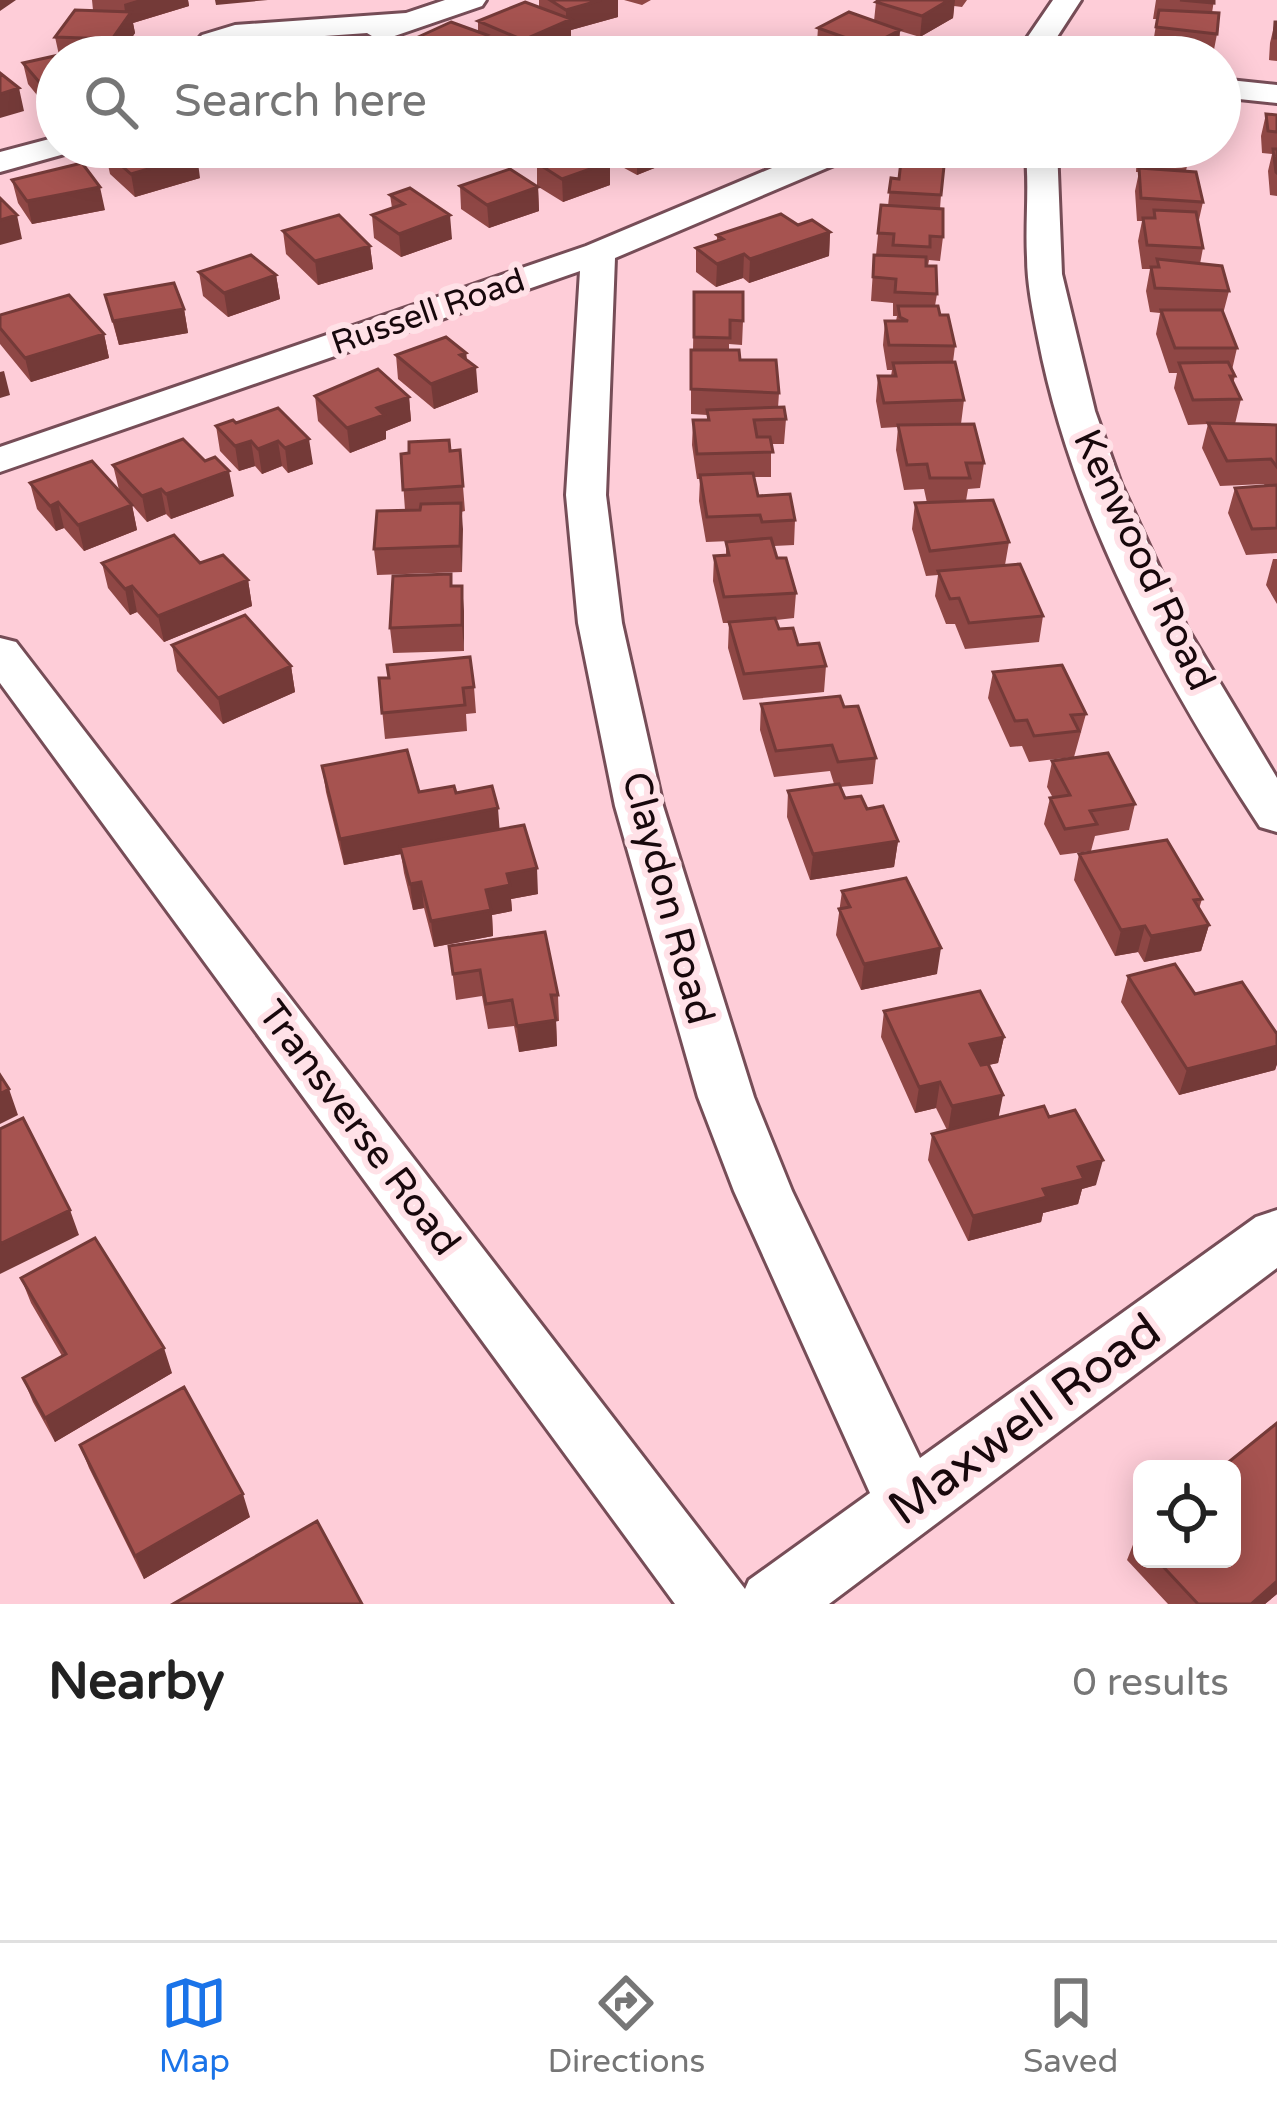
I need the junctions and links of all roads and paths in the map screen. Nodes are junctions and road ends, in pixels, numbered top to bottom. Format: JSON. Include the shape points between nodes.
{"nodes":[{"id":1,"x":472,"y":0,"type":"edge"},
{"id":2,"x":1067,"y":0,"type":"edge"},
{"id":3,"x":406,"y":22,"type":"junction"},
{"id":4,"x":228,"y":36,"type":"edge"},
{"id":5,"x":370,"y":36,"type":"edge"},
{"id":6,"x":1043,"y":36,"type":"edge"},
{"id":7,"x":1241,"y":90,"type":"edge"},
{"id":8,"x":1277,"y":94,"type":"edge"},
{"id":9,"x":36,"y":152,"type":"edge"},
{"id":10,"x":0,"y":162,"type":"edge"},
{"id":11,"x":799,"y":168,"type":"edge"},
{"id":12,"x":1041,"y":168,"type":"edge"},
{"id":13,"x":598,"y":253,"type":"junction"},
{"id":14,"x":0,"y":460,"type":"edge"},
{"id":15,"x":0,"y":652,"type":"edge"},
{"id":16,"x":1277,"y":814,"type":"edge"},
{"id":17,"x":1277,"y":1235,"type":"edge"},
{"id":18,"x":909,"y":1506,"type":"junction"},
{"id":19,"x":717,"y":1604,"type":"edge"},
{"id":20,"x":773,"y":1604,"type":"edge"}],
"edges":[{"from":1,"to":3,"type":"street"},
{"from":2,"to":6,"type":"street"},
{"from":3,"to":4,"type":"street"},
{"from":3,"to":5,"type":"street"},
{"from":7,"to":8,"type":"street"},
{"from":9,"to":10,"type":"street"},
{"from":11,"to":13,"type":"street","name":"Russell Road"},
{"from":12,"to":16,"type":"street","name":"Kenwood Road","via":[[1045,274],[1093,464],[1161,617]]},
{"from":13,"to":14,"type":"street","name":"Russell Road"},
{"from":13,"to":18,"type":"street","name":"Claydon Road","via":[[586,495],[600,623],[639,806],[741,1135]]},
{"from":15,"to":19,"type":"street","name":"Transverse Road"},
{"from":17,"to":18,"type":"street","name":"Maxwell Road"},
{"from":18,"to":20,"type":"street","name":"Maxwell Road"}]}
